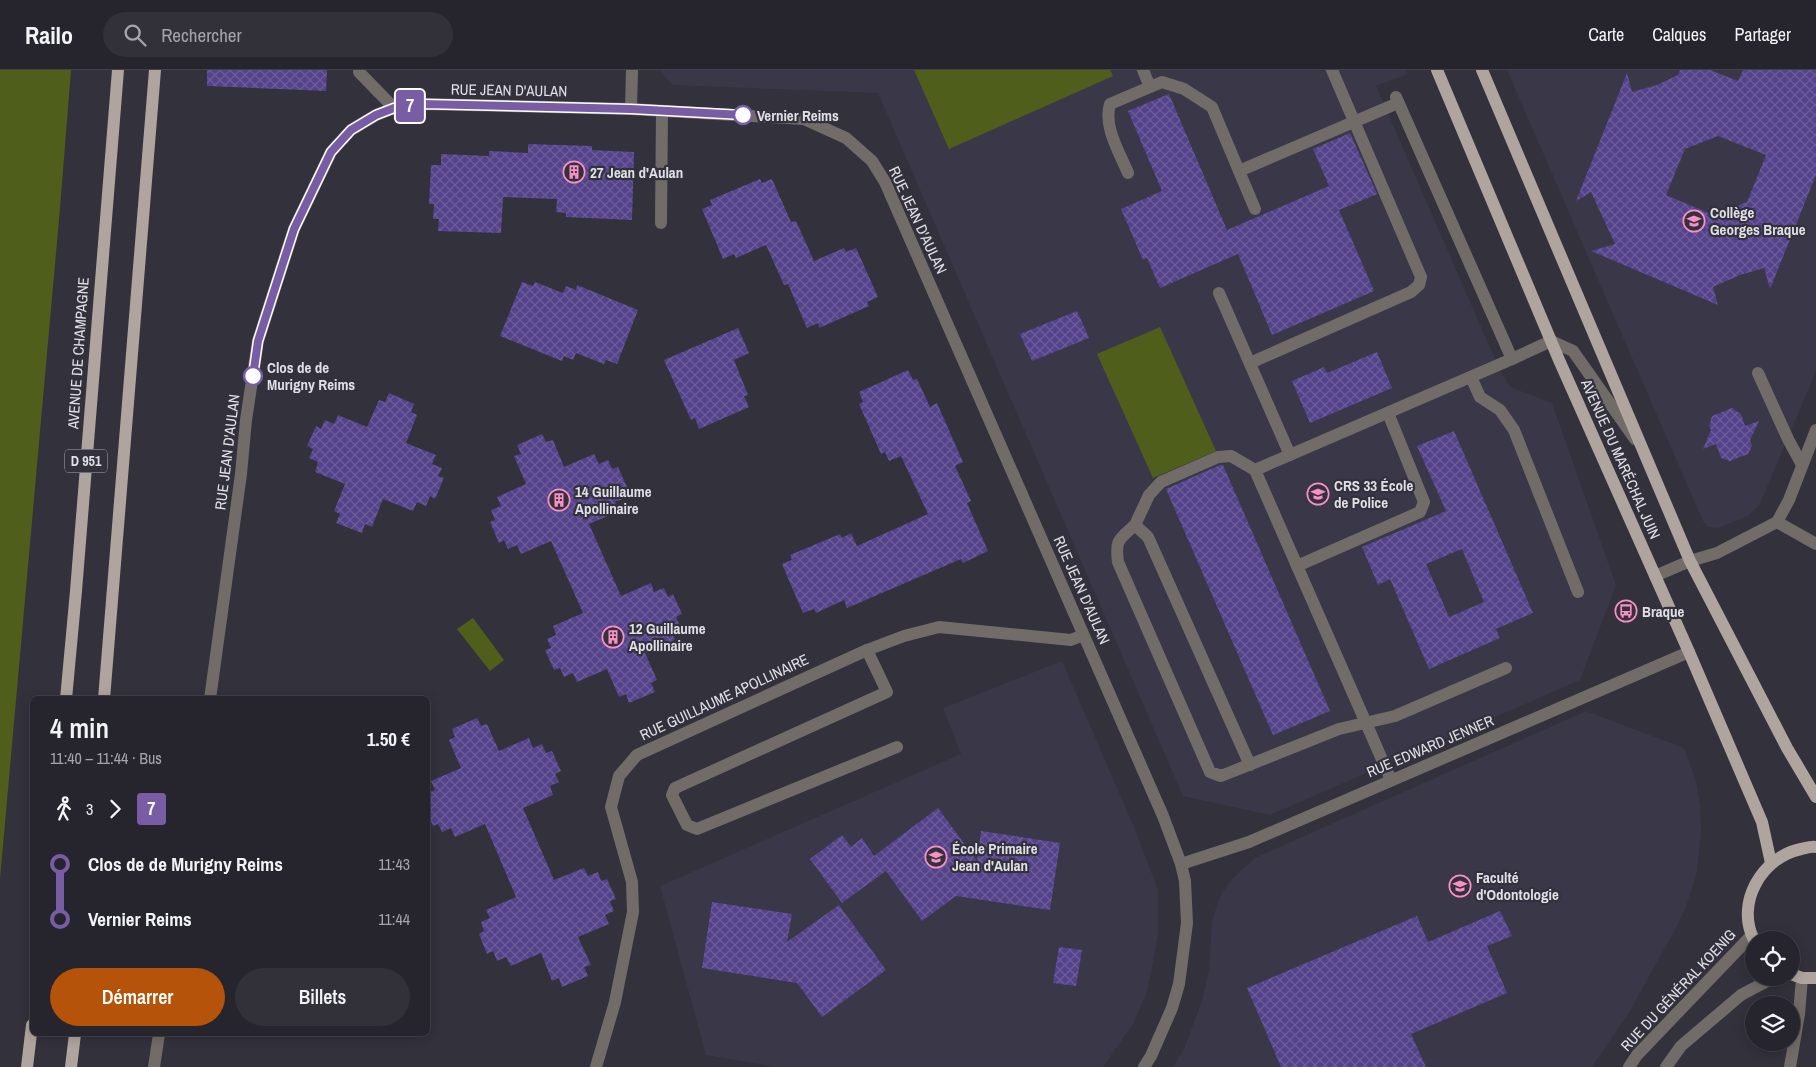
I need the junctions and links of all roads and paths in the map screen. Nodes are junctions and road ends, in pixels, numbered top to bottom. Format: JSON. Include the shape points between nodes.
{"nodes":[{"id":1,"x":118,"y":70,"type":"edge"},
{"id":2,"x":154,"y":70,"type":"edge"},
{"id":3,"x":632,"y":70,"type":"edge"},
{"id":4,"x":1143,"y":70,"type":"edge"},
{"id":5,"x":1332,"y":70,"type":"edge"},
{"id":6,"x":1437,"y":70,"type":"edge"},
{"id":7,"x":1482,"y":70,"type":"edge"},
{"id":8,"x":359,"y":72,"type":"dead end"},
{"id":9,"x":1150,"y":87,"type":"junction"},
{"id":10,"x":394,"y":108,"type":"junction"},
{"id":11,"x":631,"y":109,"type":"junction"},
{"id":12,"x":662,"y":111,"type":"junction"},
{"id":13,"x":1354,"y":122,"type":"junction"},
{"id":14,"x":1239,"y":172,"type":"junction"},
{"id":15,"x":1128,"y":173,"type":"dead end"},
{"id":16,"x":1256,"y":209,"type":"dead end"},
{"id":17,"x":661,"y":223,"type":"dead end"},
{"id":18,"x":1219,"y":293,"type":"dead end"},
{"id":19,"x":1551,"y":340,"type":"junction"},
{"id":20,"x":1512,"y":359,"type":"junction"},
{"id":21,"x":1250,"y":363,"type":"junction"},
{"id":22,"x":1758,"y":374,"type":"dead end"},
{"id":23,"x":1471,"y":377,"type":"junction"},
{"id":24,"x":1388,"y":413,"type":"junction"},
{"id":25,"x":1816,"y":430,"type":"edge"},
{"id":26,"x":1644,"y":451,"type":"junction"},
{"id":27,"x":1290,"y":454,"type":"junction"},
{"id":28,"x":1802,"y":465,"type":"junction"},
{"id":29,"x":1254,"y":470,"type":"junction"},
{"id":30,"x":1777,"y":522,"type":"junction"},
{"id":31,"x":1135,"y":525,"type":"junction"},
{"id":32,"x":1816,"y":544,"type":"edge"},
{"id":33,"x":1690,"y":561,"type":"junction"},
{"id":34,"x":1297,"y":566,"type":"junction"},
{"id":35,"x":1655,"y":576,"type":"junction"},
{"id":36,"x":1578,"y":592,"type":"dead end"},
{"id":37,"x":1083,"y":635,"type":"junction"},
{"id":38,"x":867,"y":650,"type":"junction"},
{"id":39,"x":1689,"y":652,"type":"junction"},
{"id":40,"x":1506,"y":668,"type":"dead end"},
{"id":41,"x":66,"y":696,"type":"edge"},
{"id":42,"x":104,"y":696,"type":"edge"},
{"id":43,"x":210,"y":696,"type":"edge"},
{"id":44,"x":1366,"y":722,"type":"junction"},
{"id":45,"x":897,"y":747,"type":"dead end"},
{"id":46,"x":1250,"y":765,"type":"junction"},
{"id":47,"x":1392,"y":780,"type":"junction"},
{"id":48,"x":1816,"y":797,"type":"edge"},
{"id":49,"x":1816,"y":847,"type":"edge"},
{"id":50,"x":1771,"y":863,"type":"junction"},
{"id":51,"x":1181,"y":864,"type":"junction"},
{"id":52,"x":1751,"y":931,"type":"edge"},
{"id":53,"x":1745,"y":946,"type":"edge"},
{"id":54,"x":1800,"y":976,"type":"edge"},
{"id":55,"x":1816,"y":978,"type":"edge"},
{"id":56,"x":1758,"y":986,"type":"edge"},
{"id":57,"x":1797,"y":986,"type":"edge"},
{"id":58,"x":31,"y":1036,"type":"edge"},
{"id":59,"x":75,"y":1036,"type":"edge"},
{"id":60,"x":159,"y":1036,"type":"edge"},
{"id":61,"x":27,"y":1067,"type":"edge"},
{"id":62,"x":71,"y":1067,"type":"edge"},
{"id":63,"x":154,"y":1067,"type":"edge"},
{"id":64,"x":596,"y":1067,"type":"edge"},
{"id":65,"x":1144,"y":1067,"type":"edge"},
{"id":66,"x":1628,"y":1067,"type":"edge"},
{"id":67,"x":1666,"y":1067,"type":"edge"},
{"id":68,"x":1790,"y":1067,"type":"edge"}],
"edges":[{"from":1,"to":41,"type":"main road","name":"AVENUE DE CHAMPAGNE","number":"D 951"},
{"from":2,"to":42,"type":"main road","number":"D 951"},
{"from":3,"to":11,"type":"street"},
{"from":4,"to":9,"type":"street"},
{"from":5,"to":13,"type":"street"},
{"from":6,"to":19,"type":"main road","name":"AVENUE DU MARÉCHAL JUIN"},
{"from":7,"to":26,"type":"main road","name":"AVENUE DU MARÉCHAL JUIN"},
{"from":8,"to":10,"type":"street"},
{"from":9,"to":14,"type":"street","via":[[1162,82],[1184,89],[1212,108]]},
{"from":9,"to":15,"type":"street","via":[[1110,104],[1108,123]]},
{"from":10,"to":11,"type":"street","name":"RUE JEAN D'AULAN","via":[[423,104]]},
{"from":10,"to":43,"type":"street","name":"RUE JEAN D'AULAN","via":[[351,130],[331,152],[294,229],[268,304],[258,341],[246,420]]},
{"from":11,"to":12,"type":"street","name":"RUE JEAN D'AULAN"},
{"from":12,"to":17,"type":"street"},
{"from":12,"to":37,"type":"street","name":"RUE JEAN D'AULAN","via":[[804,119],[846,138],[872,161],[903,221]]},
{"from":13,"to":14,"type":"street"},
{"from":13,"to":20,"type":"street","via":[[1397,100]]},
{"from":13,"to":21,"type":"street","via":[[1421,277],[1418,285],[1411,292]]},
{"from":14,"to":16,"type":"street"},
{"from":18,"to":21,"type":"street"},
{"from":19,"to":20,"type":"street"},
{"from":19,"to":26,"type":"street","via":[[1573,351]]},
{"from":19,"to":35,"type":"main road","name":"AVENUE DU MARÉCHAL JUIN"},
{"from":20,"to":23,"type":"street"},
{"from":21,"to":27,"type":"street"},
{"from":22,"to":28,"type":"street"},
{"from":23,"to":24,"type":"street"},
{"from":23,"to":36,"type":"street","via":[[1480,397],[1500,410],[1514,430]]},
{"from":24,"to":27,"type":"street"},
{"from":24,"to":34,"type":"street","via":[[1424,502],[1420,512]]},
{"from":25,"to":28,"type":"street"},
{"from":26,"to":33,"type":"main road","name":"AVENUE DU MARÉCHAL JUIN"},
{"from":27,"to":29,"type":"street"},
{"from":28,"to":30,"type":"street"},
{"from":29,"to":31,"type":"street","via":[[1231,456],[1218,457],[1161,482],[1149,495]]},
{"from":29,"to":34,"type":"street"},
{"from":30,"to":32,"type":"street"},
{"from":30,"to":33,"type":"street","via":[[1717,553]]},
{"from":31,"to":46,"type":"street","via":[[1148,537]]},
{"from":31,"to":46,"type":"street","via":[[1116,546],[1118,562],[1210,772],[1221,776]]},
{"from":33,"to":35,"type":"street"},
{"from":33,"to":48,"type":"main road","name":"AVENUE DU MARÉCHAL JUIN","via":[[1787,748]]},
{"from":34,"to":44,"type":"street"},
{"from":35,"to":39,"type":"main road","name":"AVENUE DU MARÉCHAL JUIN"},
{"from":37,"to":38,"type":"street","name":"RUE GUILLAUME APOLLINAIRE","via":[[1071,640],[939,627]]},
{"from":37,"to":51,"type":"street","name":"RUE JEAN D'AULAN"},
{"from":38,"to":45,"type":"street","via":[[887,692],[675,788],[672,795],[687,825],[697,829]]},
{"from":38,"to":64,"type":"street","name":"RUE GUILLAUME APOLLINAIRE","via":[[637,755],[619,776],[611,807],[632,882],[633,912],[615,1002]]},
{"from":39,"to":47,"type":"street","name":"RUE EDWARD JENNER"},
{"from":39,"to":50,"type":"main road","name":"AVENUE DU MARÉCHAL JUIN","via":[[1762,822]]},
{"from":40,"to":44,"type":"street","via":[[1395,716]]},
{"from":44,"to":46,"type":"street","via":[[1339,729]]},
{"from":44,"to":47,"type":"street"},
{"from":47,"to":51,"type":"street","name":"RUE EDWARD JENNER","via":[[1249,842]]},
{"from":49,"to":50,"type":"main road","via":[[1790,851]]},
{"from":50,"to":52,"type":"main road","via":[[1758,878],[1750,896],[1748,916]]},
{"from":51,"to":65,"type":"street","name":"RUE JEAN D'AULAN","via":[[1187,923],[1179,984],[1172,1008]]},
{"from":53,"to":66,"type":"street","name":"RUE DU GÉNÉRAL KOENIG"},
{"from":54,"to":55,"type":"main road"},
{"from":56,"to":67,"type":"street","via":[[1742,995],[1694,1034]]},
{"from":57,"to":68,"type":"street","via":[[1799,1014]]},
{"from":58,"to":61,"type":"main road"},
{"from":59,"to":62,"type":"main road"},
{"from":60,"to":63,"type":"street"}]}
